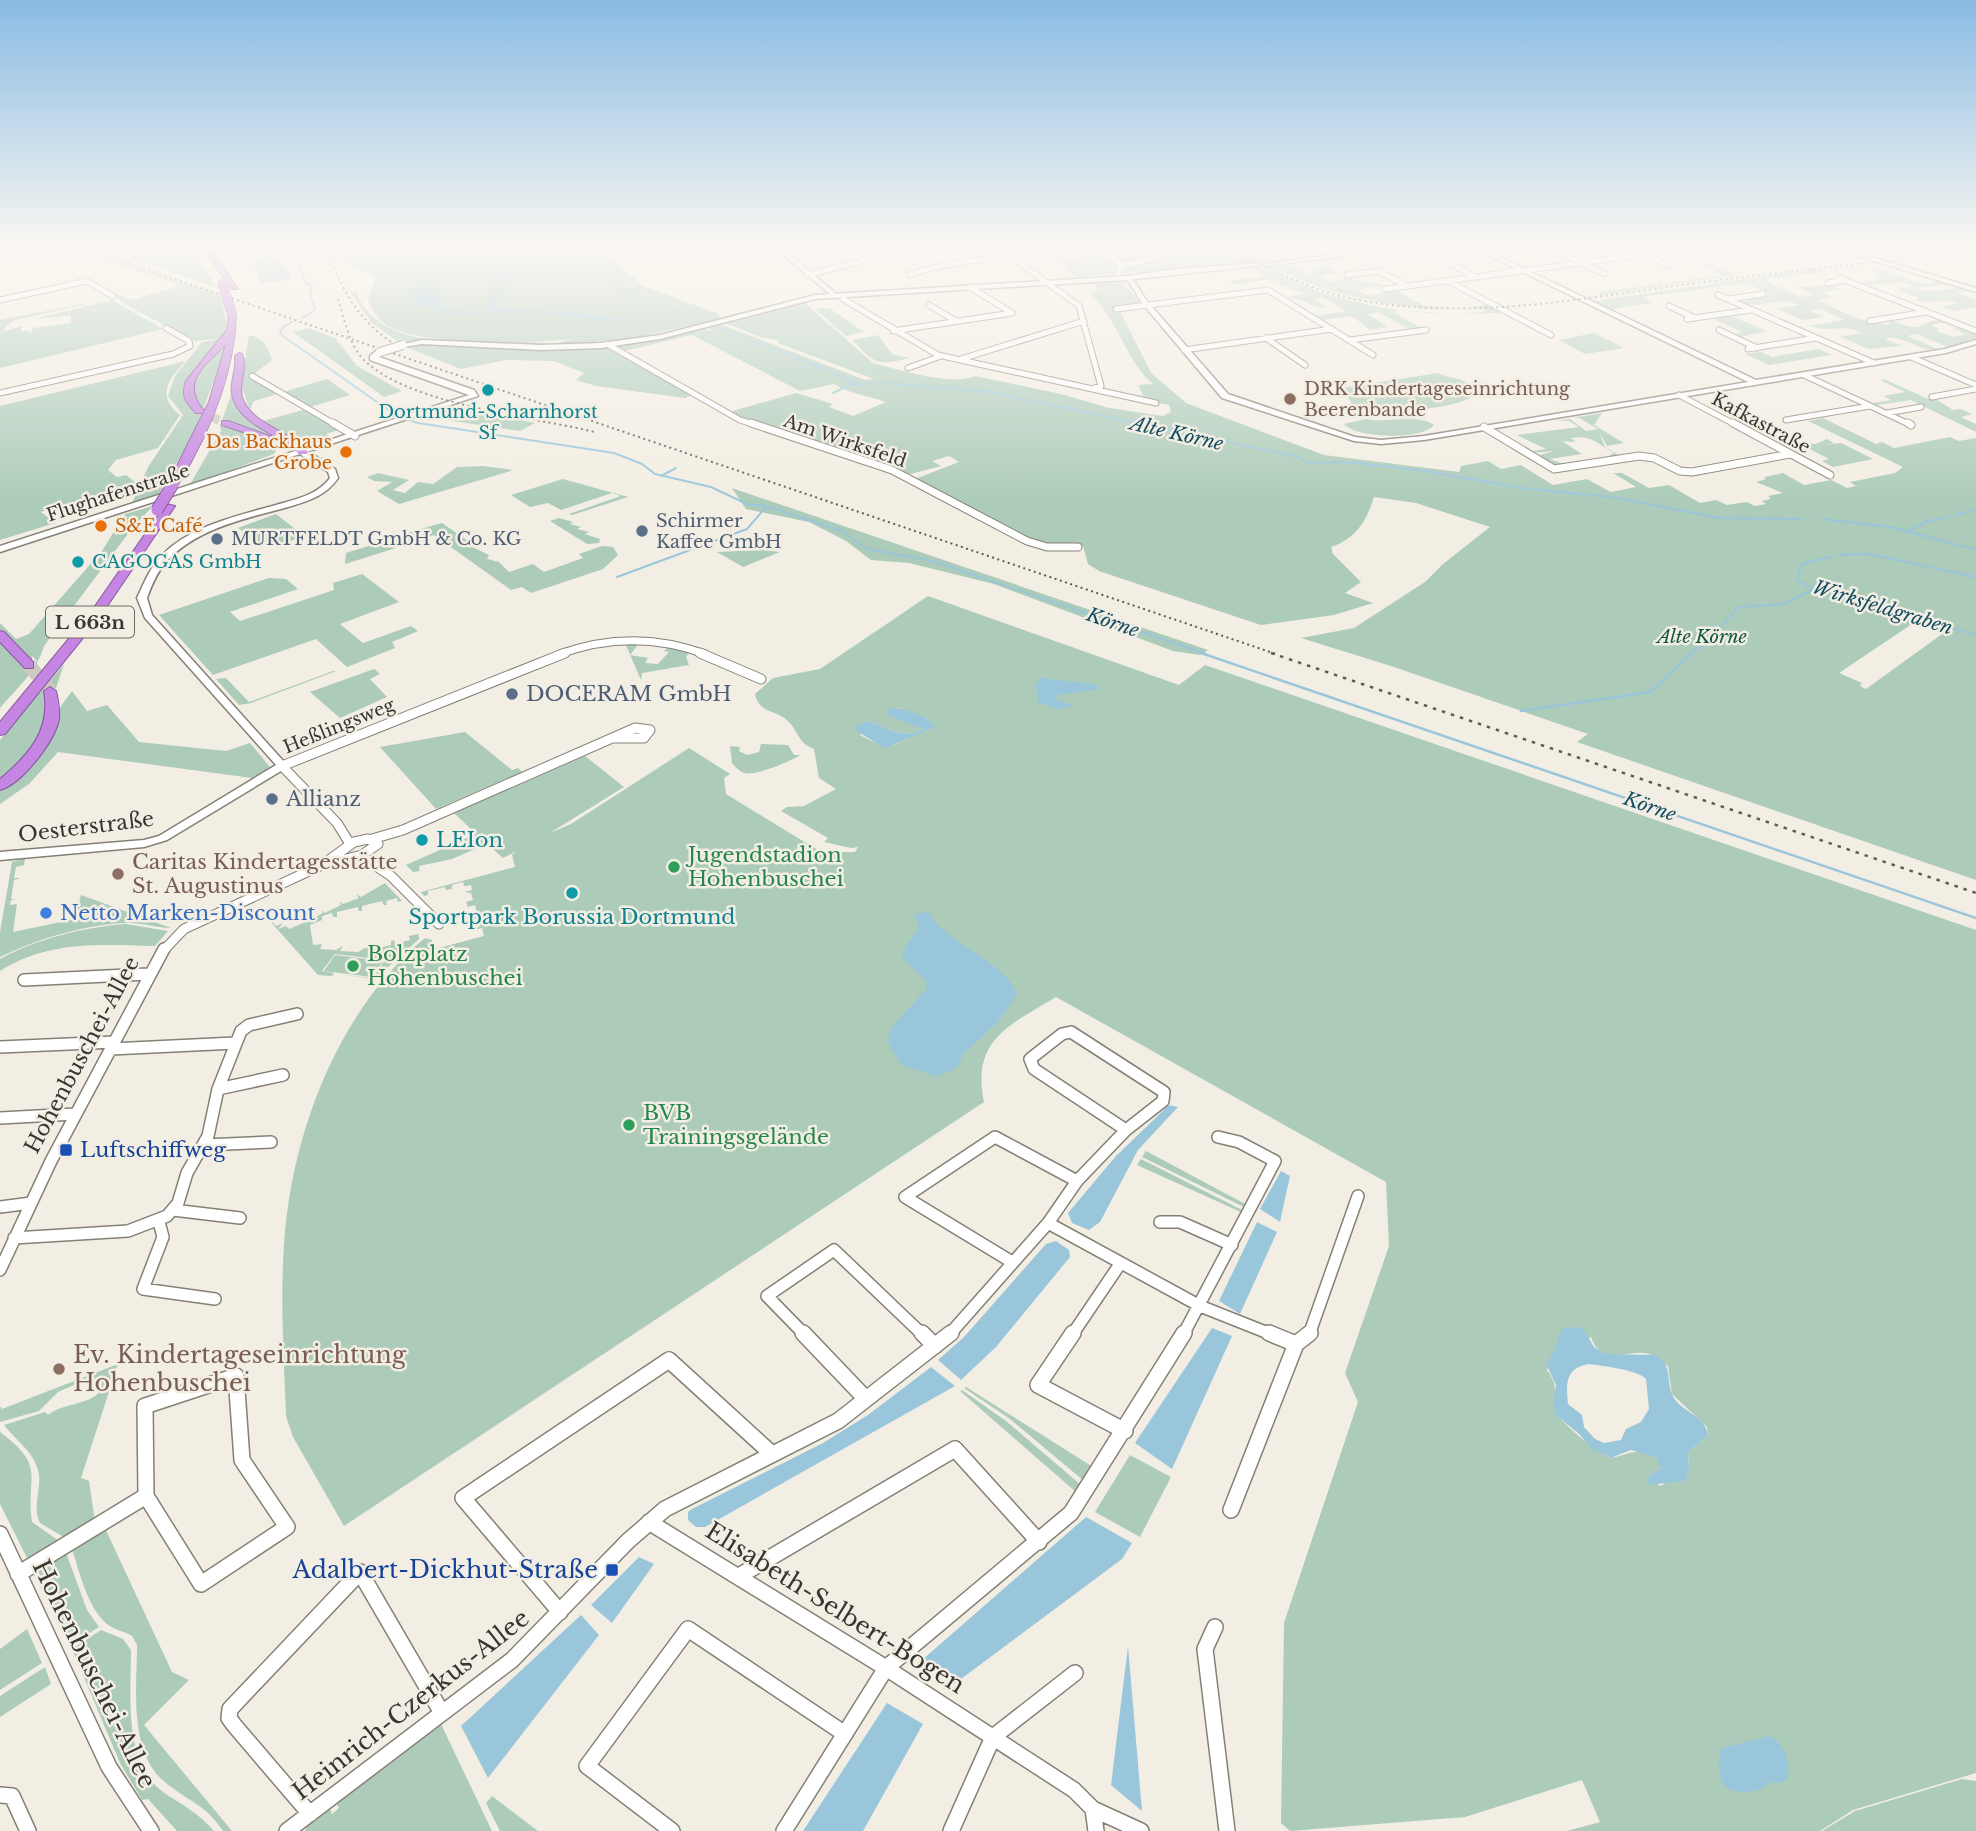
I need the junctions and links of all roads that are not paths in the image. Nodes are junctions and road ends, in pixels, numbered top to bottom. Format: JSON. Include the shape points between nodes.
{"nodes":[{"id":1,"x":174,"y":332,"type":"edge"},
{"id":2,"x":235,"y":332,"type":"edge"},
{"id":3,"x":237,"y":332,"type":"edge"},
{"id":4,"x":676,"y":332,"type":"edge"},
{"id":5,"x":896,"y":332,"type":"edge"},
{"id":6,"x":1047,"y":332,"type":"edge"},
{"id":7,"x":1087,"y":332,"type":"edge"},
{"id":8,"x":1169,"y":332,"type":"edge"},
{"id":9,"x":1307,"y":332,"type":"edge"},
{"id":10,"x":1337,"y":332,"type":"edge"},
{"id":11,"x":1409,"y":332,"type":"edge"},
{"id":12,"x":1546,"y":332,"type":"edge"},
{"id":13,"x":1652,"y":332,"type":"edge"},
{"id":14,"x":1804,"y":332,"type":"edge"},
{"id":15,"x":1719,"y":333,"type":"dead end"},
{"id":16,"x":1551,"y":335,"type":"dead end"},
{"id":17,"x":1266,"y":338,"type":"junction"},
{"id":18,"x":1817,"y":338,"type":"junction"},
{"id":19,"x":1350,"y":341,"type":"junction"},
{"id":20,"x":1976,"y":342,"type":"edge"},
{"id":21,"x":242,"y":343,"type":"dead end"},
{"id":22,"x":607,"y":344,"type":"junction"},
{"id":23,"x":1758,"y":348,"type":"junction"},
{"id":24,"x":1748,"y":349,"type":"dead end"},
{"id":25,"x":1184,"y":350,"type":"junction"},
{"id":26,"x":1373,"y":355,"type":"dead end"},
{"id":27,"x":239,"y":356,"type":"junction"},
{"id":28,"x":941,"y":356,"type":"junction"},
{"id":29,"x":1911,"y":357,"type":"junction"},
{"id":30,"x":959,"y":360,"type":"junction"},
{"id":31,"x":1874,"y":363,"type":"junction"},
{"id":32,"x":1305,"y":365,"type":"dead end"},
{"id":33,"x":908,"y":368,"type":"dead end"},
{"id":34,"x":1804,"y":375,"type":"junction"},
{"id":35,"x":252,"y":376,"type":"dead end"},
{"id":36,"x":1754,"y":382,"type":"junction"},
{"id":37,"x":1976,"y":387,"type":"edge"},
{"id":38,"x":1094,"y":388,"type":"junction"},
{"id":39,"x":0,"y":393,"type":"edge"},
{"id":40,"x":1679,"y":396,"type":"junction"},
{"id":41,"x":1933,"y":397,"type":"dead end"},
{"id":42,"x":1156,"y":403,"type":"dead end"},
{"id":43,"x":1870,"y":406,"type":"junction"},
{"id":44,"x":1921,"y":407,"type":"dead end"},
{"id":45,"x":198,"y":411,"type":"dead end"},
{"id":46,"x":1886,"y":413,"type":"junction"},
{"id":47,"x":1786,"y":420,"type":"dead end"},
{"id":48,"x":225,"y":423,"type":"tunnel mouth"},
{"id":49,"x":1911,"y":425,"type":"dead end"},
{"id":50,"x":1484,"y":427,"type":"junction"},
{"id":51,"x":351,"y":437,"type":"junction"},
{"id":52,"x":295,"y":444,"type":"junction"},
{"id":53,"x":303,"y":452,"type":"junction"},
{"id":54,"x":1790,"y":454,"type":"junction"},
{"id":55,"x":1830,"y":475,"type":"dead end"},
{"id":56,"x":0,"y":547,"type":"edge"},
{"id":57,"x":1078,"y":547,"type":"dead end"},
{"id":58,"x":0,"y":635,"type":"edge"},
{"id":59,"x":29,"y":665,"type":"tunnel mouth"},
{"id":60,"x":761,"y":679,"type":"dead end"},
{"id":61,"x":50,"y":691,"type":"tunnel mouth"},
{"id":62,"x":0,"y":716,"type":"edge"},
{"id":63,"x":0,"y":731,"type":"edge"},
{"id":64,"x":615,"y":738,"type":"dead end"},
{"id":65,"x":282,"y":766,"type":"junction"},
{"id":66,"x":0,"y":786,"type":"edge"},
{"id":67,"x":337,"y":823,"type":"junction"},
{"id":68,"x":372,"y":844,"type":"junction"},
{"id":69,"x":353,"y":852,"type":"junction"},
{"id":70,"x":0,"y":856,"type":"edge"},
{"id":71,"x":391,"y":876,"type":"junction"},
{"id":72,"x":439,"y":924,"type":"dead end"},
{"id":73,"x":148,"y":974,"type":"junction"},
{"id":74,"x":24,"y":980,"type":"dead end"},
{"id":75,"x":297,"y":1014,"type":"dead end"},
{"id":76,"x":235,"y":1043,"type":"junction"},
{"id":77,"x":113,"y":1046,"type":"junction"},
{"id":78,"x":0,"y":1047,"type":"edge"},
{"id":79,"x":283,"y":1075,"type":"dead end"},
{"id":80,"x":218,"y":1089,"type":"junction"},
{"id":81,"x":75,"y":1114,"type":"junction"},
{"id":82,"x":0,"y":1118,"type":"edge"},
{"id":83,"x":1126,"y":1130,"type":"junction"},
{"id":84,"x":1218,"y":1137,"type":"dead end"},
{"id":85,"x":271,"y":1142,"type":"dead end"},
{"id":86,"x":204,"y":1145,"type":"junction"},
{"id":87,"x":1077,"y":1181,"type":"junction"},
{"id":88,"x":1358,"y":1196,"type":"dead end"},
{"id":89,"x":30,"y":1203,"type":"junction"},
{"id":90,"x":0,"y":1206,"type":"edge"},
{"id":91,"x":173,"y":1210,"type":"junction"},
{"id":92,"x":240,"y":1218,"type":"dead end"},
{"id":93,"x":159,"y":1222,"type":"junction"},
{"id":94,"x":1160,"y":1222,"type":"dead end"},
{"id":95,"x":1048,"y":1223,"type":"junction"},
{"id":96,"x":14,"y":1238,"type":"junction"},
{"id":97,"x":1231,"y":1245,"type":"junction"},
{"id":98,"x":1012,"y":1262,"type":"junction"},
{"id":99,"x":1120,"y":1264,"type":"junction"},
{"id":100,"x":0,"y":1270,"type":"edge"},
{"id":101,"x":215,"y":1299,"type":"dead end"},
{"id":102,"x":1200,"y":1306,"type":"junction"},
{"id":103,"x":1296,"y":1345,"type":"junction"},
{"id":104,"x":935,"y":1346,"type":"junction"},
{"id":105,"x":866,"y":1399,"type":"junction"},
{"id":106,"x":1125,"y":1432,"type":"junction"},
{"id":107,"x":772,"y":1454,"type":"junction"},
{"id":108,"x":146,"y":1496,"type":"junction"},
{"id":109,"x":1231,"y":1510,"type":"dead end"},
{"id":110,"x":649,"y":1522,"type":"junction"},
{"id":111,"x":0,"y":1534,"type":"edge"},
{"id":112,"x":1039,"y":1542,"type":"junction"},
{"id":113,"x":18,"y":1574,"type":"junction"},
{"id":114,"x":739,"y":1576,"type":"junction"},
{"id":115,"x":560,"y":1612,"type":"junction"},
{"id":116,"x":1215,"y":1627,"type":"dead end"},
{"id":117,"x":886,"y":1668,"type":"junction"},
{"id":118,"x":1075,"y":1673,"type":"dead end"},
{"id":119,"x":442,"y":1713,"type":"junction"},
{"id":120,"x":845,"y":1734,"type":"junction"},
{"id":121,"x":993,"y":1737,"type":"junction"},
{"id":122,"x":0,"y":1795,"type":"edge"},
{"id":123,"x":1093,"y":1809,"type":"junction"},
{"id":124,"x":310,"y":1814,"type":"junction"},
{"id":125,"x":148,"y":1830,"type":"edge"},
{"id":126,"x":28,"y":1831,"type":"edge"},
{"id":127,"x":288,"y":1831,"type":"edge"},
{"id":128,"x":672,"y":1831,"type":"edge"},
{"id":129,"x":784,"y":1831,"type":"edge"},
{"id":130,"x":951,"y":1831,"type":"edge"},
{"id":131,"x":1096,"y":1831,"type":"edge"},
{"id":132,"x":1141,"y":1831,"type":"edge"},
{"id":133,"x":1227,"y":1831,"type":"edge"}],
"edges":[{"from":1,"to":39,"type":"street","via":[[190,346],[173,354]]},
{"from":2,"to":45,"type":"highway","via":[[187,386],[187,398]]},
{"from":3,"to":62,"type":"highway","number":"L 663n","bridge":true,"via":[[204,424],[157,510],[104,589]]},
{"from":4,"to":22,"type":"main road","name":"Flughafenstraße"},
{"from":5,"to":28,"type":"street"},
{"from":6,"to":30,"type":"street"},
{"from":7,"to":38,"type":"street","via":[[1101,386]]},
{"from":8,"to":25,"type":"street"},
{"from":9,"to":17,"type":"street"},
{"from":10,"to":19,"type":"street"},
{"from":11,"to":19,"type":"street"},
{"from":12,"to":16,"type":"street"},
{"from":13,"to":36,"type":"street"},
{"from":14,"to":18,"type":"street"},
{"from":15,"to":23,"type":"street"},
{"from":17,"to":25,"type":"street"},
{"from":17,"to":32,"type":"street"},
{"from":18,"to":23,"type":"street"},
{"from":18,"to":31,"type":"street"},
{"from":19,"to":26,"type":"street"},
{"from":20,"to":29,"type":"street"},
{"from":21,"to":27,"type":"highway","number":"L 663n"},
{"from":22,"to":51,"type":"main road","name":"Flughafenstraße","bridge":true,"via":[[541,348],[422,342],[380,352],[373,358],[474,394],[466,401]]},
{"from":22,"to":57,"type":"street","name":"Am Wirksfeld","via":[[740,420],[892,470],[1027,541],[1047,547]]},
{"from":23,"to":24,"type":"street"},
{"from":25,"to":50,"type":"street","via":[[1225,396],[1353,439],[1400,442]]},
{"from":27,"to":52,"type":"highway","via":[[236,387],[241,405],[262,425]]},
{"from":27,"to":63,"type":"highway","number":"L 663n","via":[[218,415],[170,506],[102,606]]},
{"from":28,"to":30,"type":"street"},
{"from":28,"to":33,"type":"street"},
{"from":29,"to":31,"type":"street"},
{"from":29,"to":37,"type":"street"},
{"from":30,"to":38,"type":"street"},
{"from":31,"to":34,"type":"street"},
{"from":34,"to":36,"type":"street"},
{"from":34,"to":43,"type":"street"},
{"from":35,"to":51,"type":"street"},
{"from":36,"to":40,"type":"street"},
{"from":37,"to":41,"type":"street"},
{"from":38,"to":42,"type":"street","via":[[1124,399]]},
{"from":40,"to":50,"type":"street"},
{"from":40,"to":54,"type":"street","name":"Kafkastraße"},
{"from":43,"to":46,"type":"street"},
{"from":43,"to":47,"type":"street"},
{"from":44,"to":46,"type":"street"},
{"from":46,"to":49,"type":"street"},
{"from":48,"to":53,"type":"highway"},
{"from":50,"to":54,"type":"street","via":[[1554,469],[1644,456],[1692,472]]},
{"from":51,"to":52,"type":"main road","via":[[312,446]]},
{"from":51,"to":53,"type":"main road","name":"Flughafenstraße"},
{"from":52,"to":53,"type":"highway"},
{"from":53,"to":56,"type":"main road","name":"Flughafenstraße"},
{"from":53,"to":65,"type":"street","name":"Heßlingsweg","via":[[332,471],[329,485],[307,498],[211,527],[185,540],[161,563],[142,598],[148,616]]},
{"from":54,"to":55,"type":"street","name":"Kafkastraße"},
{"from":58,"to":59,"type":"highway"},
{"from":60,"to":65,"type":"street","name":"Heßlingsweg","via":[[672,642],[642,638],[598,642]]},
{"from":61,"to":66,"type":"highway","via":[[55,707],[43,742]]},
{"from":64,"to":68,"type":"street"},
{"from":65,"to":67,"type":"street"},
{"from":65,"to":70,"type":"street","name":"Oesterstraße","via":[[163,838]]},
{"from":67,"to":68,"type":"street"},
{"from":67,"to":69,"type":"street"},
{"from":68,"to":69,"type":"street"},
{"from":68,"to":69,"type":"street"},
{"from":68,"to":71,"type":"street"},
{"from":69,"to":71,"type":"street"},
{"from":69,"to":73,"type":"street","name":"Hohenbuschei-Allee","via":[[184,929]]},
{"from":71,"to":72,"type":"street"},
{"from":73,"to":74,"type":"street"},
{"from":73,"to":77,"type":"street","name":"Hohenbuschei-Allee"},
{"from":75,"to":76,"type":"street","via":[[249,1025]]},
{"from":76,"to":77,"type":"street"},
{"from":76,"to":80,"type":"street"},
{"from":77,"to":78,"type":"street"},
{"from":77,"to":81,"type":"street","name":"Hohenbuschei-Allee"},
{"from":79,"to":80,"type":"street"},
{"from":80,"to":86,"type":"street"},
{"from":81,"to":82,"type":"street"},
{"from":81,"to":89,"type":"street","name":"Hohenbuschei-Allee"},
{"from":83,"to":83,"type":"street","name":"Heinrich-Czerkus-Allee","via":[[1163,1101],[1164,1092],[1071,1032],[1030,1059],[1034,1069]]},
{"from":83,"to":87,"type":"street","name":"Heinrich-Czerkus-Allee"},
{"from":84,"to":97,"type":"street","via":[[1239,1142],[1275,1161]]},
{"from":85,"to":86,"type":"street"},
{"from":86,"to":91,"type":"street"},
{"from":87,"to":95,"type":"street","name":"Heinrich-Czerkus-Allee"},
{"from":87,"to":98,"type":"street","via":[[995,1137],[905,1197]]},
{"from":88,"to":103,"type":"street","via":[[1309,1336]]},
{"from":89,"to":90,"type":"street"},
{"from":89,"to":96,"type":"street","name":"Hohenbuschei-Allee"},
{"from":91,"to":92,"type":"street"},
{"from":91,"to":93,"type":"street"},
{"from":93,"to":96,"type":"street","via":[[111,1233]]},
{"from":93,"to":101,"type":"street","via":[[163,1237],[143,1289]]},
{"from":94,"to":97,"type":"street","via":[[1180,1222]]},
{"from":95,"to":98,"type":"street","name":"Heinrich-Czerkus-Allee"},
{"from":95,"to":99,"type":"street"},
{"from":96,"to":100,"type":"street","name":"Hohenbuschei-Allee"},
{"from":97,"to":102,"type":"street"},
{"from":98,"to":104,"type":"street","name":"Heinrich-Czerkus-Allee","via":[[953,1332]]},
{"from":99,"to":102,"type":"street"},
{"from":99,"to":106,"type":"street","via":[[1038,1385]]},
{"from":102,"to":103,"type":"street"},
{"from":102,"to":106,"type":"street"},
{"from":103,"to":109,"type":"street"},
{"from":104,"to":105,"type":"street","name":"Heinrich-Czerkus-Allee"},
{"from":104,"to":105,"type":"street","via":[[834,1250],[767,1296]]},
{"from":105,"to":107,"type":"street","name":"Heinrich-Czerkus-Allee","via":[[838,1421]]},
{"from":106,"to":112,"type":"street","via":[[1072,1513]]},
{"from":107,"to":110,"type":"street","name":"Heinrich-Czerkus-Allee","via":[[681,1500]]},
{"from":107,"to":115,"type":"street","via":[[668,1360],[463,1498]]},
{"from":108,"to":108,"type":"street","via":[[201,1584],[287,1527],[242,1460],[236,1376],[145,1406]]},
{"from":108,"to":113,"type":"street"},
{"from":110,"to":114,"type":"street","name":"Elisabeth-Selbert-Bogen"},
{"from":110,"to":115,"type":"street","name":"Heinrich-Czerkus-Allee"},
{"from":111,"to":113,"type":"street","name":"Hohenbuschei-Allee"},
{"from":112,"to":114,"type":"street","via":[[955,1448]]},
{"from":112,"to":117,"type":"street"},
{"from":113,"to":125,"type":"street","name":"Hohenbuschei-Allee","via":[[109,1767]]},
{"from":114,"to":117,"type":"street","name":"Elisabeth-Selbert-Bogen"},
{"from":115,"to":119,"type":"street","name":"Heinrich-Czerkus-Allee","via":[[512,1660]]},
{"from":116,"to":133,"type":"street","via":[[1205,1649]]},
{"from":117,"to":120,"type":"street"},
{"from":117,"to":121,"type":"street","name":"Elisabeth-Selbert-Bogen"},
{"from":118,"to":121,"type":"street"},
{"from":119,"to":124,"type":"street","name":"Heinrich-Czerkus-Allee"},
{"from":119,"to":124,"type":"street","via":[[360,1572],[230,1709],[234,1725]]},
{"from":120,"to":128,"type":"street","via":[[688,1629],[587,1766]]},
{"from":120,"to":129,"type":"street"},
{"from":121,"to":123,"type":"street","name":"Elisabeth-Selbert-Bogen","via":[[1074,1790]]},
{"from":121,"to":130,"type":"street"},
{"from":122,"to":126,"type":"street","via":[[12,1796]]},
{"from":123,"to":131,"type":"street"},
{"from":123,"to":132,"type":"street","name":"Elisabeth-Selbert-Bogen"},
{"from":124,"to":127,"type":"street","name":"Heinrich-Czerkus-Allee"}]}
